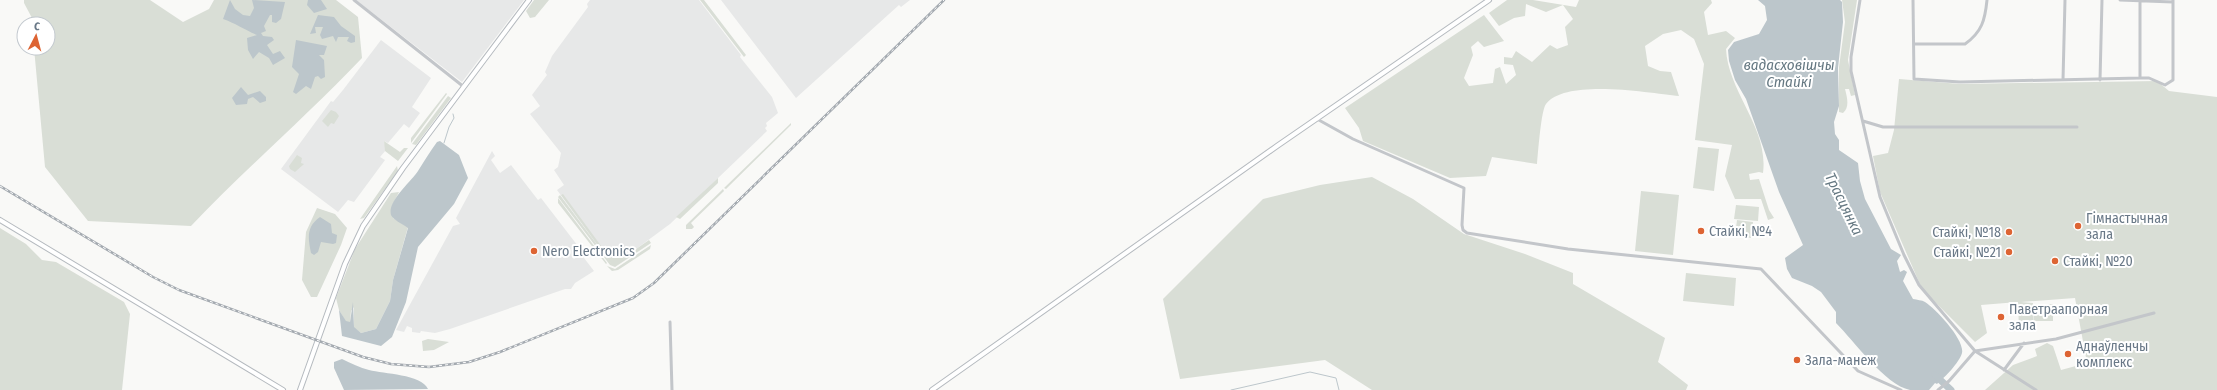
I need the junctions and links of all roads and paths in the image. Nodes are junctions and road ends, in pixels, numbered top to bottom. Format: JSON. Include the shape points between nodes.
{"nodes":[{"id":1,"x":354,"y":0,"type":"edge"},
{"id":2,"x":530,"y":0,"type":"edge"},
{"id":3,"x":1489,"y":0,"type":"edge"},
{"id":4,"x":1860,"y":0,"type":"edge"},
{"id":5,"x":1913,"y":0,"type":"edge"},
{"id":6,"x":1987,"y":0,"type":"edge"},
{"id":7,"x":2065,"y":0,"type":"edge"},
{"id":8,"x":2102,"y":0,"type":"edge"},
{"id":9,"x":2120,"y":0,"type":"edge"},
{"id":10,"x":2140,"y":0,"type":"edge"},
{"id":11,"x":2173,"y":1,"type":"edge"},
{"id":12,"x":1914,"y":44,"type":"junction"},
{"id":13,"x":2140,"y":78,"type":"junction"},
{"id":14,"x":2063,"y":80,"type":"junction"},
{"id":15,"x":2100,"y":80,"type":"junction"},
{"id":16,"x":464,"y":87,"type":"junction"},
{"id":17,"x":1317,"y":119,"type":"junction"},
{"id":18,"x":1863,"y":121,"type":"junction"},
{"id":19,"x":2077,"y":127,"type":"dead end"},
{"id":20,"x":0,"y":220,"type":"edge"},
{"id":21,"x":2154,"y":313,"type":"dead end"},
{"id":22,"x":670,"y":322,"type":"dead end"},
{"id":23,"x":2024,"y":343,"type":"junction"},
{"id":24,"x":1975,"y":350,"type":"junction"},
{"id":25,"x":2004,"y":370,"type":"junction"},
{"id":26,"x":282,"y":390,"type":"edge"},
{"id":27,"x":300,"y":390,"type":"edge"},
{"id":28,"x":672,"y":390,"type":"edge"},
{"id":29,"x":932,"y":390,"type":"edge"},
{"id":30,"x":1901,"y":390,"type":"edge"},
{"id":31,"x":1938,"y":390,"type":"edge"},
{"id":32,"x":2036,"y":390,"type":"edge"}],
"edges":[{"from":1,"to":16,"type":"street"},
{"from":2,"to":16,"type":"main road"},
{"from":3,"to":17,"type":"main road"},
{"from":4,"to":18,"type":"street","via":[[1850,62]]},
{"from":5,"to":12,"type":"street"},
{"from":6,"to":12,"type":"street","via":[[1985,21],[1981,29],[1965,44]]},
{"from":7,"to":14,"type":"street"},
{"from":8,"to":15,"type":"street"},
{"from":9,"to":10,"type":"street"},
{"from":10,"to":11,"type":"street"},
{"from":10,"to":13,"type":"street"},
{"from":11,"to":13,"type":"street","via":[[2173,80],[2165,85],[2157,80]]},
{"from":12,"to":14,"type":"street","via":[[1914,78],[1960,82]]},
{"from":13,"to":15,"type":"street"},
{"from":14,"to":15,"type":"street"},
{"from":16,"to":27,"type":"main road","via":[[363,226],[353,245]]},
{"from":17,"to":29,"type":"main road"},
{"from":17,"to":30,"type":"street","via":[[1352,139],[1464,188],[1462,224],[1463,230],[1467,233],[1568,249],[1761,269],[1858,371]]},
{"from":18,"to":19,"type":"street","via":[[1883,126]]},
{"from":18,"to":24,"type":"street","via":[[1880,196],[1914,276],[1923,291]]},
{"from":20,"to":26,"type":"main road"},
{"from":21,"to":23,"type":"street","via":[[2056,339]]},
{"from":22,"to":28,"type":"street"},
{"from":23,"to":24,"type":"street"},
{"from":23,"to":25,"type":"street"},
{"from":24,"to":25,"type":"street"},
{"from":24,"to":31,"type":"street"},
{"from":25,"to":32,"type":"street"}]}
